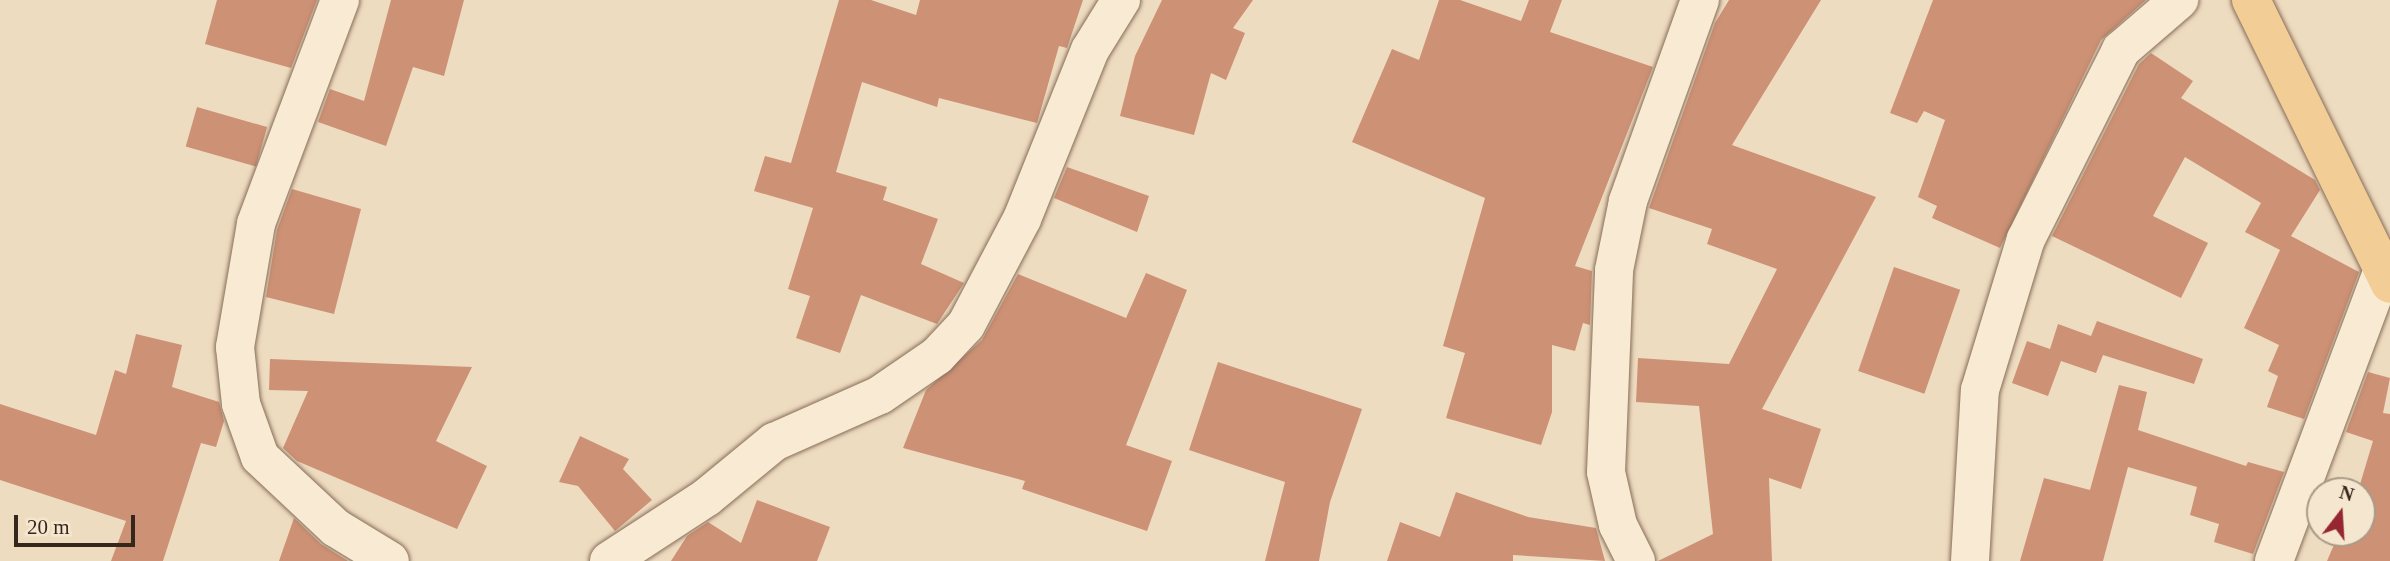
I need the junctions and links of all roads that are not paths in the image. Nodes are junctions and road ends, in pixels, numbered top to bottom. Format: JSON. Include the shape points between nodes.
{"nodes":[{"id":1,"x":340,"y":0,"type":"edge"},
{"id":2,"x":1121,"y":0,"type":"edge"},
{"id":3,"x":1700,"y":0,"type":"edge"},
{"id":4,"x":2179,"y":0,"type":"edge"},
{"id":5,"x":2251,"y":0,"type":"edge"},
{"id":6,"x":2387,"y":277,"type":"edge"},
{"id":7,"x":390,"y":561,"type":"edge"},
{"id":8,"x":610,"y":561,"type":"edge"},
{"id":9,"x":1636,"y":561,"type":"edge"},
{"id":10,"x":1970,"y":561,"type":"edge"},
{"id":11,"x":2274,"y":561,"type":"edge"}],
"edges":[{"from":1,"to":7,"type":"street","via":[[256,223],[235,347],[241,404],[260,457],[336,528]]},
{"from":2,"to":8,"type":"street","via":[[1090,50],[1022,219],[966,325],[937,356],[880,395],[774,442],[707,497]]},
{"from":3,"to":9,"type":"street","via":[[1628,201],[1614,270],[1606,472],[1618,525]]},
{"from":4,"to":10,"type":"street","via":[[2121,50],[2026,239],[1980,390]]},
{"from":5,"to":6,"type":"main road"},
{"from":6,"to":11,"type":"street"}]}
